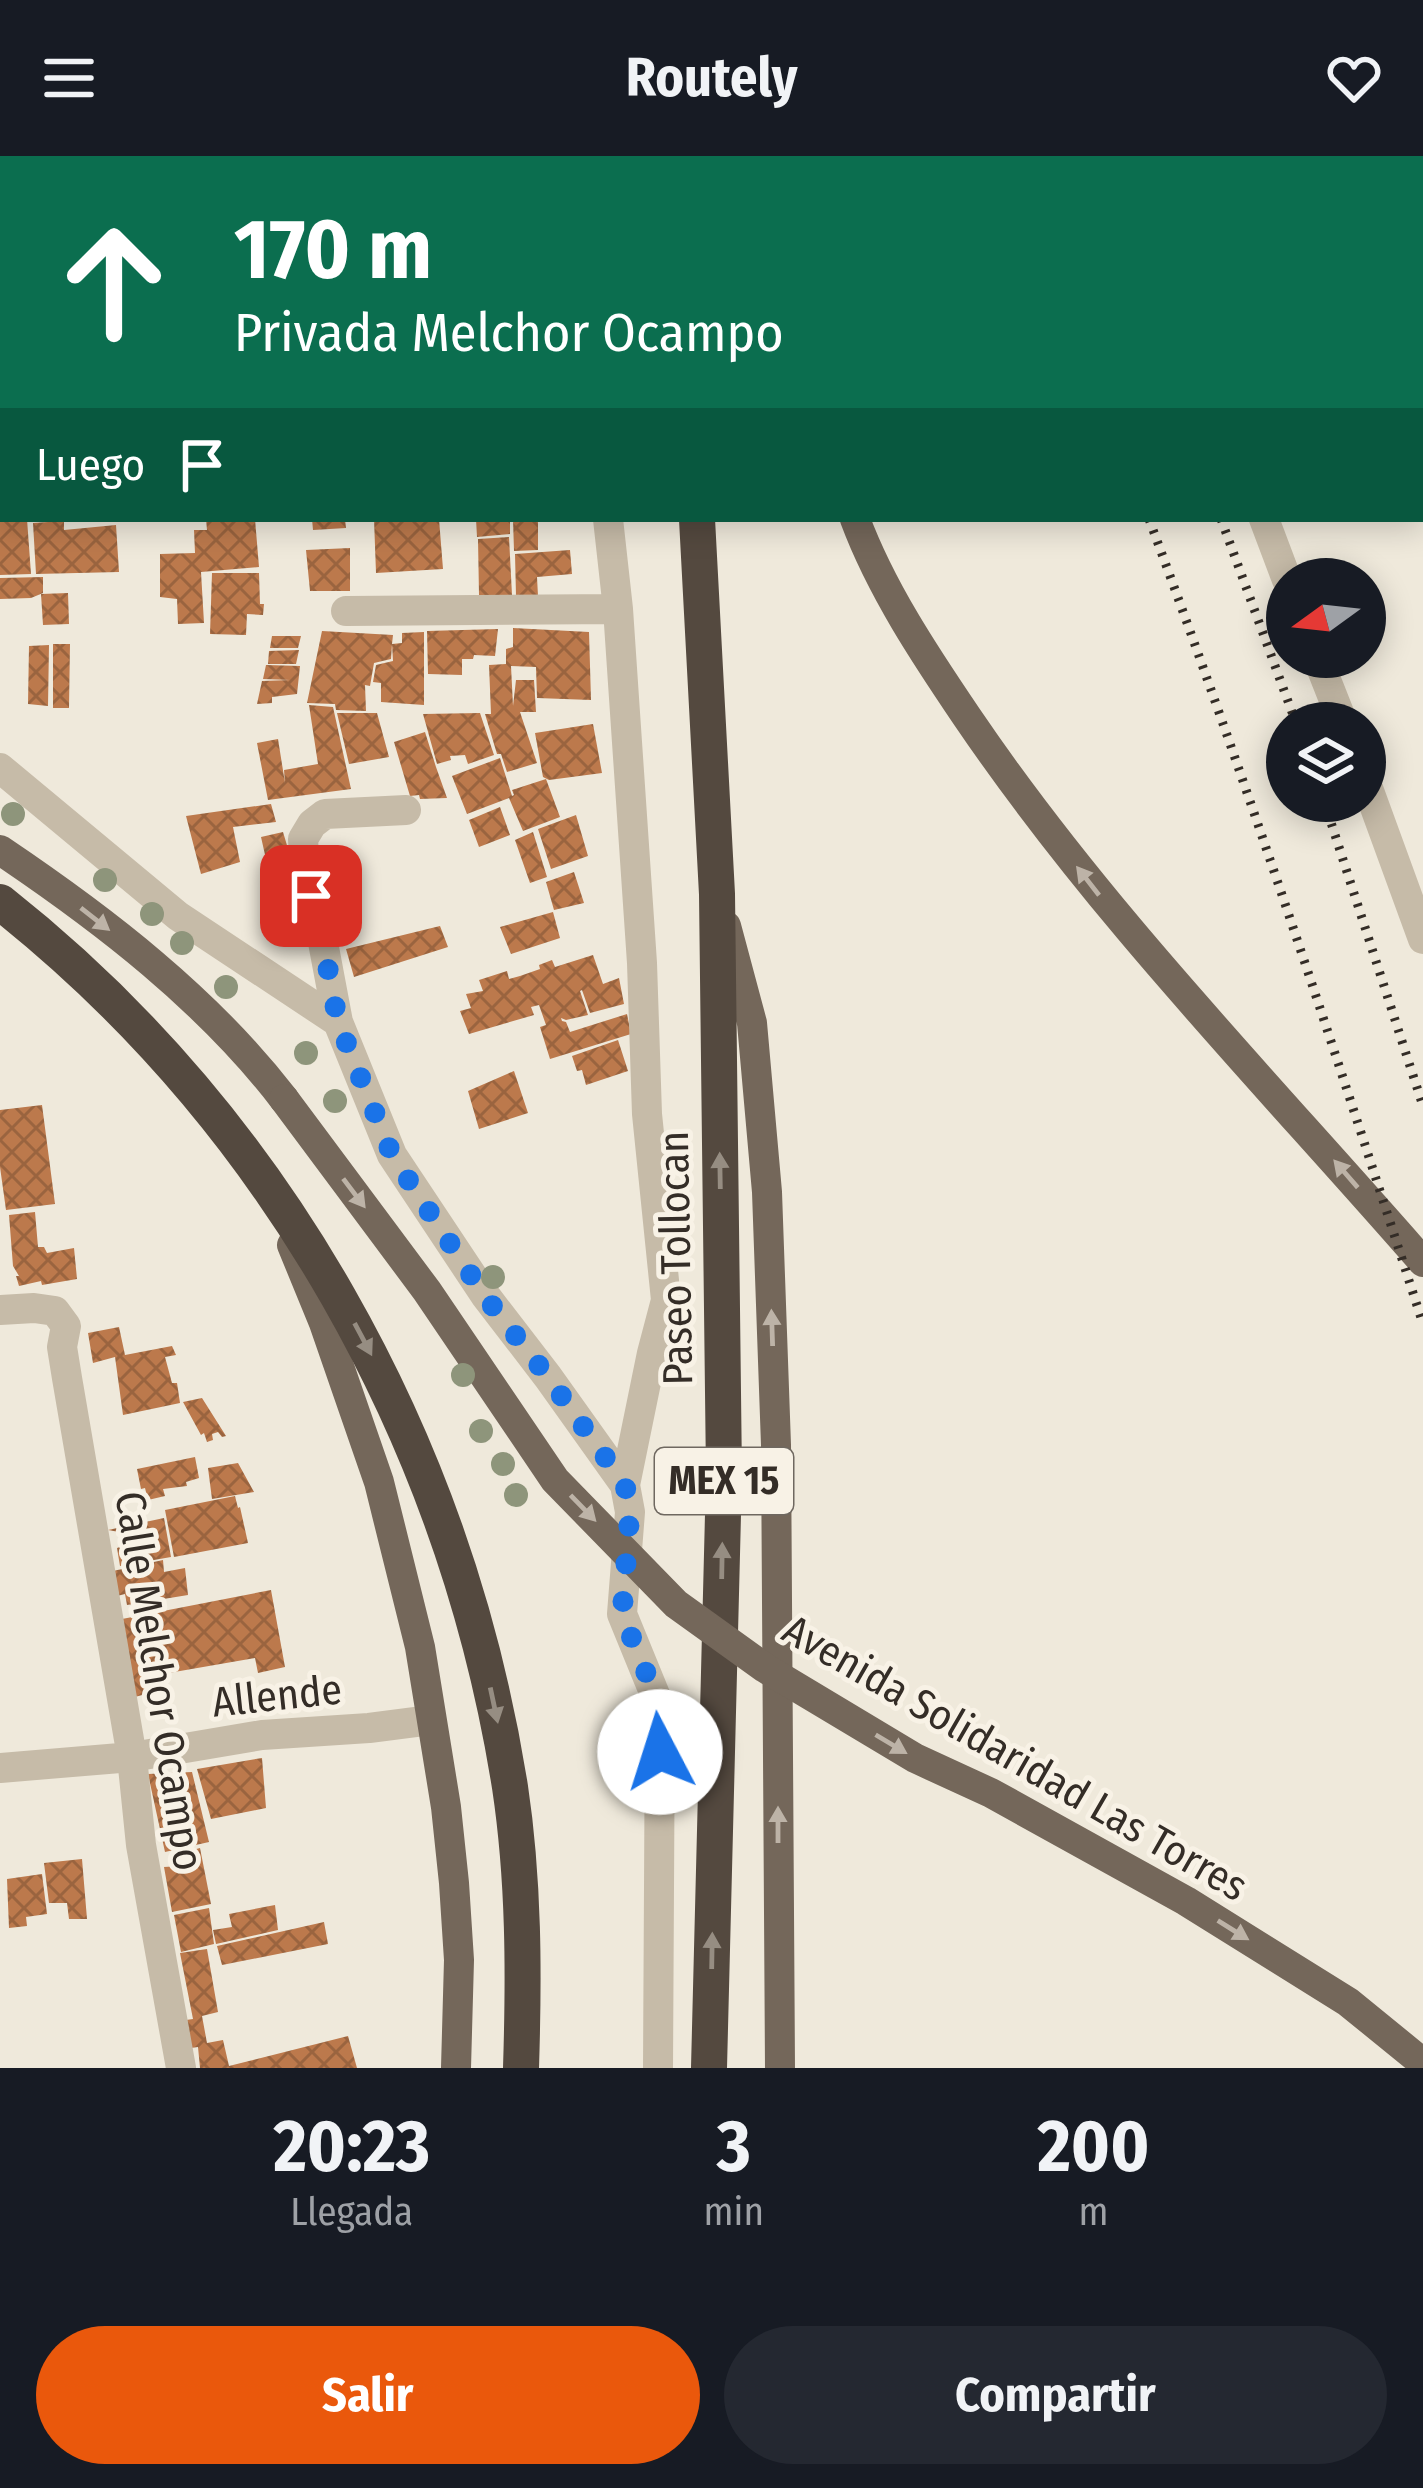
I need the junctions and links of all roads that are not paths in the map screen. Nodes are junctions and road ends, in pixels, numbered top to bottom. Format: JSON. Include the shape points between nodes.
{"nodes":[{"id":1,"x":608,"y":522,"type":"edge"},
{"id":2,"x":697,"y":522,"type":"edge"},
{"id":3,"x":855,"y":522,"type":"edge"},
{"id":4,"x":1265,"y":522,"type":"edge"},
{"id":5,"x":1279,"y":558,"type":"edge"},
{"id":6,"x":618,"y":609,"type":"junction"},
{"id":7,"x":346,"y":611,"type":"dead end"},
{"id":8,"x":0,"y":768,"type":"edge"},
{"id":9,"x":406,"y":810,"type":"dead end"},
{"id":10,"x":1380,"y":822,"type":"edge"},
{"id":11,"x":0,"y":850,"type":"edge"},
{"id":12,"x":717,"y":895,"type":"junction"},
{"id":13,"x":0,"y":902,"type":"edge"},
{"id":14,"x":1423,"y":939,"type":"edge"},
{"id":15,"x":338,"y":1022,"type":"junction"},
{"id":16,"x":257,"y":1168,"type":"junction"},
{"id":17,"x":1423,"y":1262,"type":"edge"},
{"id":18,"x":0,"y":1310,"type":"edge"},
{"id":19,"x":625,"y":1485,"type":"junction"},
{"id":20,"x":431,"y":1720,"type":"junction"},
{"id":21,"x":132,"y":1757,"type":"junction"},
{"id":22,"x":0,"y":1768,"type":"edge"},
{"id":23,"x":1423,"y":2063,"type":"edge"},
{"id":24,"x":181,"y":2068,"type":"edge"},
{"id":25,"x":457,"y":2068,"type":"edge"},
{"id":26,"x":521,"y":2068,"type":"edge"},
{"id":27,"x":658,"y":2068,"type":"edge"},
{"id":28,"x":709,"y":2068,"type":"edge"},
{"id":29,"x":780,"y":2068,"type":"edge"}],
"edges":[{"from":1,"to":6,"type":"street"},
{"from":2,"to":12,"type":"highway","name":"Paseo Tollocan","number":"MEX 15"},
{"from":17,"to":3,"type":"main road","one_way":true,"via":[[1103,902],[923,652]]},
{"from":4,"to":5,"type":"street"},
{"from":6,"to":7,"type":"street"},
{"from":6,"to":19,"type":"street","via":[[647,1114],[666,1300]]},
{"from":8,"to":15,"type":"street","via":[[178,916]]},
{"from":9,"to":15,"type":"street","via":[[325,814],[303,839]]},
{"from":10,"to":14,"type":"street"},
{"from":11,"to":23,"type":"main road","name":"Avenida Solidaridad Las Torres","one_way":true,"bridge":true,"via":[[140,954],[264,1073],[555,1480],[676,1604],[915,1758],[1186,1901],[1348,2002]]},
{"from":28,"to":12,"type":"highway","name":"Paseo Tollocan","number":"MEX 15","one_way":true,"via":[[724,1475]]},
{"from":29,"to":12,"type":"main road","one_way":true,"via":[[767,1192],[752,1023]]},
{"from":13,"to":16,"type":"highway","via":[[148,1038]]},
{"from":15,"to":19,"type":"street","via":[[392,1155]]},
{"from":16,"to":20,"type":"main road","via":[[324,1323],[379,1483]]},
{"from":16,"to":26,"type":"highway","one_way":true,"via":[[387,1386],[476,1624],[518,1853]]},
{"from":18,"to":21,"type":"street","name":"Calle Melchor Ocampo","via":[[55,1311],[66,1326],[62,1347]]},
{"from":19,"to":27,"type":"street","via":[[622,1614],[660,1707]]},
{"from":20,"to":21,"type":"street","name":"Allende"},
{"from":20,"to":25,"type":"main road","via":[[454,1883]]},
{"from":21,"to":22,"type":"street","name":"Allende"},
{"from":21,"to":24,"type":"street","name":"Calle Melchor Ocampo"}]}
